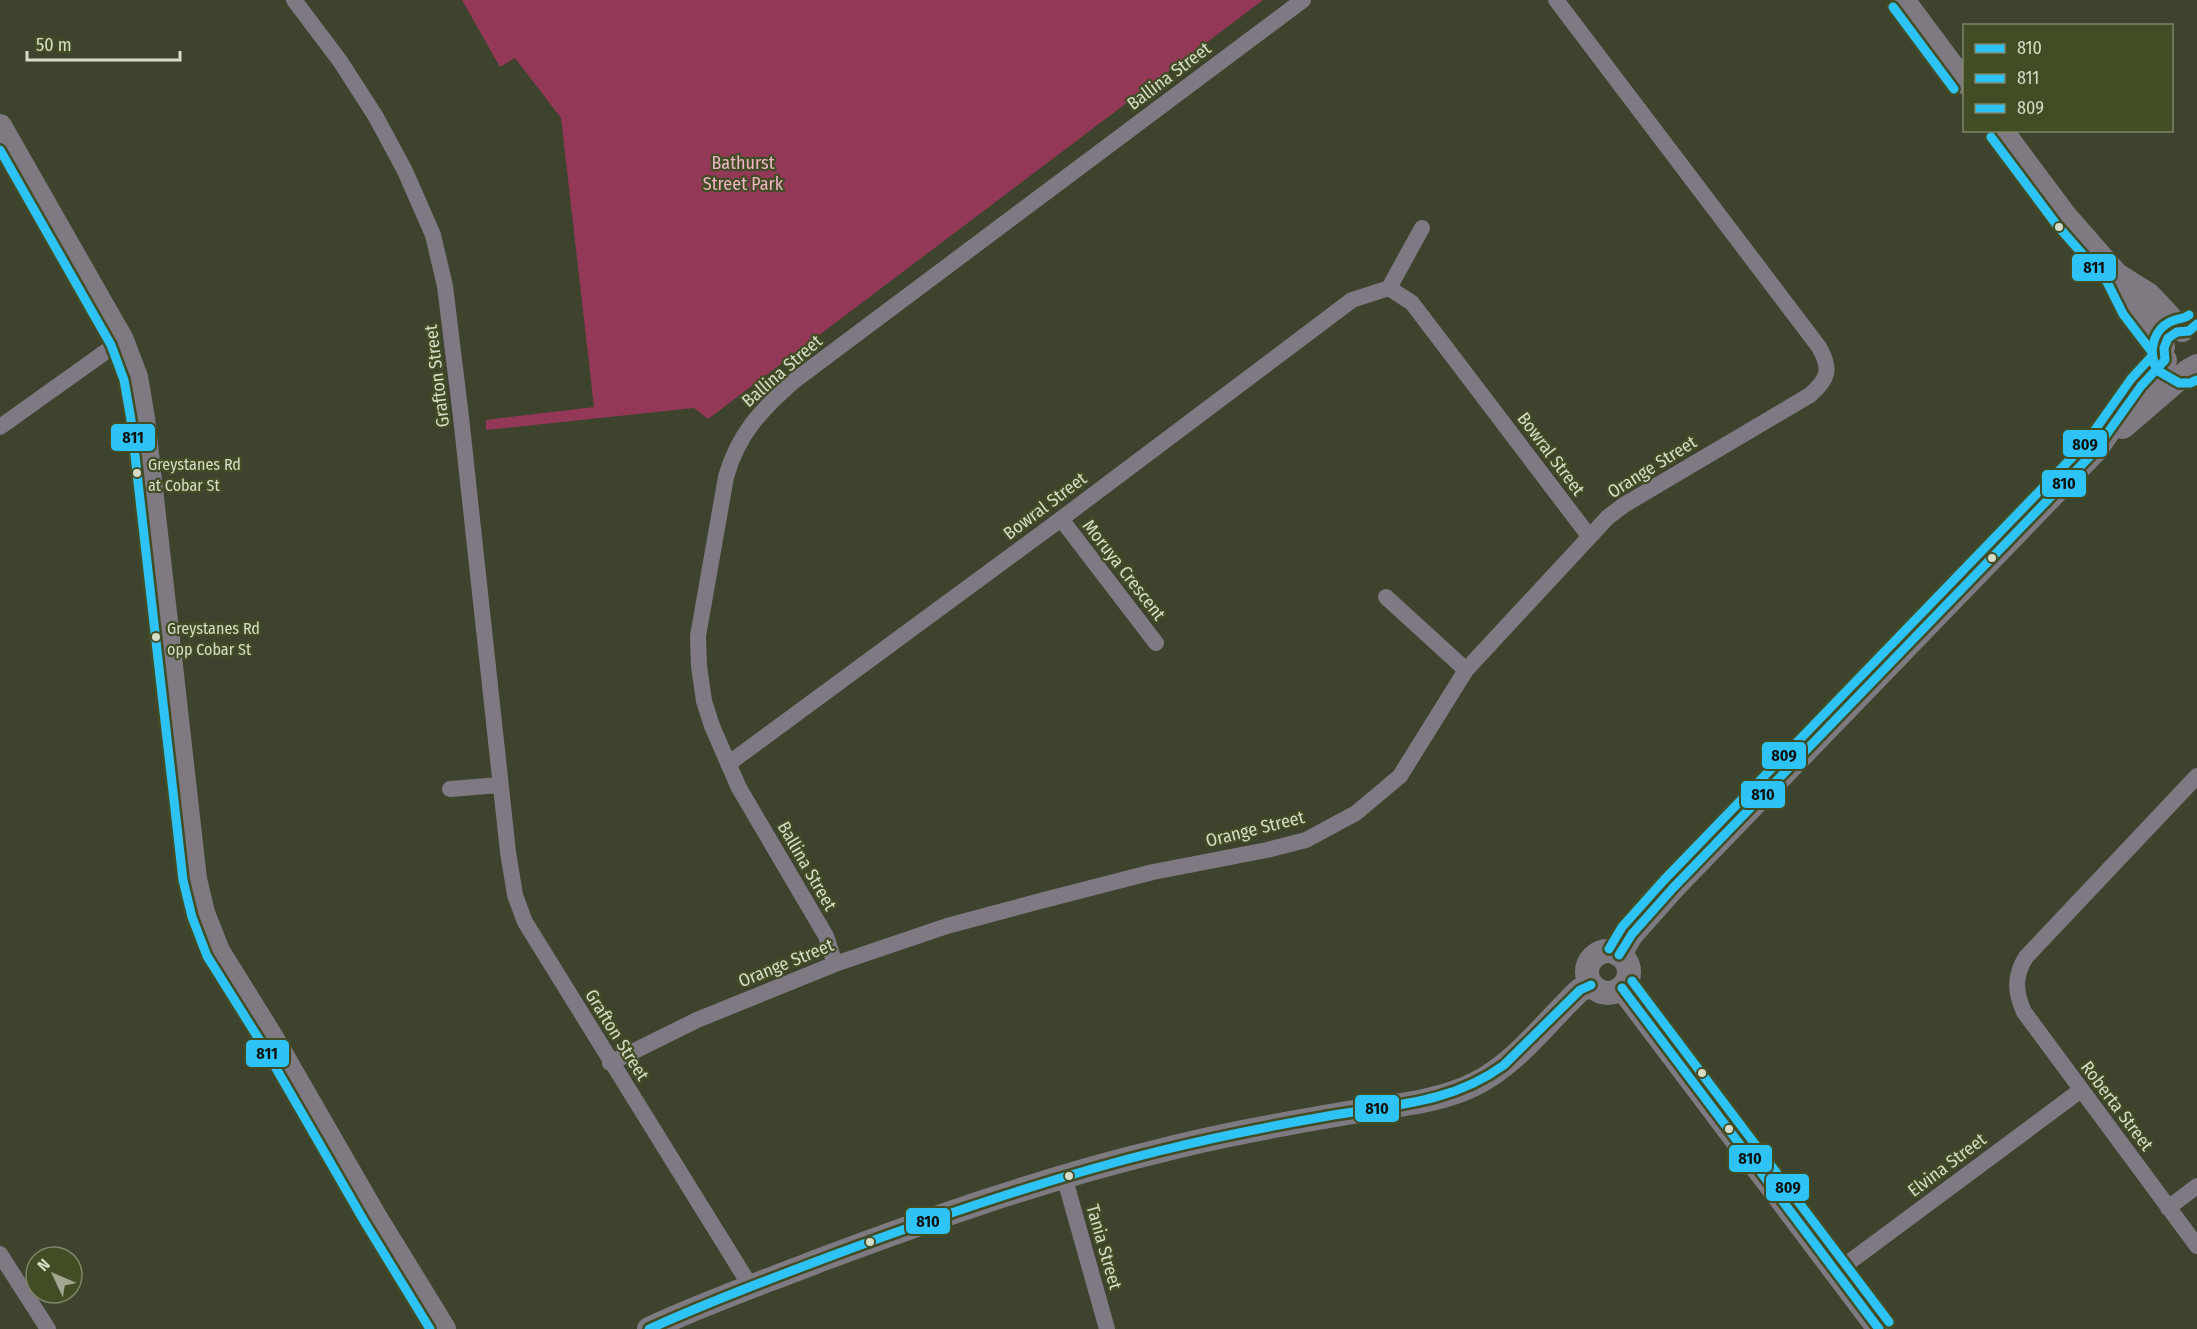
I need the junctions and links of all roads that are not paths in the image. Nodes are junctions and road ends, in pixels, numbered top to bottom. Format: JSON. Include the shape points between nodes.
{"nodes":[{"id":1,"x":294,"y":0,"type":"edge"},
{"id":2,"x":1303,"y":0,"type":"edge"},
{"id":3,"x":1556,"y":0,"type":"edge"},
{"id":4,"x":1903,"y":0,"type":"edge"},
{"id":5,"x":1963,"y":79,"type":"edge"},
{"id":6,"x":0,"y":126,"type":"edge"},
{"id":7,"x":2002,"y":132,"type":"edge"},
{"id":8,"x":1422,"y":228,"type":"dead end"},
{"id":9,"x":2116,"y":275,"type":"junction"},
{"id":10,"x":1389,"y":288,"type":"junction"},
{"id":11,"x":2191,"y":330,"type":"edge"},
{"id":12,"x":122,"y":340,"type":"junction"},
{"id":13,"x":2164,"y":353,"type":"junction"},
{"id":14,"x":2192,"y":368,"type":"edge"},
{"id":15,"x":0,"y":427,"type":"edge"},
{"id":16,"x":2094,"y":452,"type":"junction"},
{"id":17,"x":1061,"y":519,"type":"junction"},
{"id":18,"x":1589,"y":536,"type":"junction"},
{"id":19,"x":1386,"y":597,"type":"dead end"},
{"id":20,"x":1156,"y":644,"type":"dead end"},
{"id":21,"x":1466,"y":670,"type":"junction"},
{"id":22,"x":728,"y":764,"type":"junction"},
{"id":23,"x":2197,"y":776,"type":"edge"},
{"id":24,"x":500,"y":785,"type":"junction"},
{"id":25,"x":450,"y":789,"type":"dead end"},
{"id":26,"x":1619,"y":955,"type":"junction"},
{"id":27,"x":835,"y":964,"type":"junction"},
{"id":28,"x":1591,"y":985,"type":"junction"},
{"id":29,"x":1622,"y":988,"type":"junction"},
{"id":30,"x":610,"y":1063,"type":"junction"},
{"id":31,"x":2081,"y":1090,"type":"junction"},
{"id":32,"x":1064,"y":1176,"type":"junction"},
{"id":33,"x":2197,"y":1186,"type":"edge"},
{"id":34,"x":2168,"y":1208,"type":"junction"},
{"id":35,"x":2197,"y":1246,"type":"edge"},
{"id":36,"x":0,"y":1254,"type":"edge"},
{"id":37,"x":1836,"y":1272,"type":"junction"},
{"id":38,"x":751,"y":1287,"type":"junction"},
{"id":39,"x":48,"y":1329,"type":"edge"},
{"id":40,"x":444,"y":1329,"type":"edge"},
{"id":41,"x":649,"y":1329,"type":"edge"},
{"id":42,"x":1107,"y":1329,"type":"edge"},
{"id":43,"x":1879,"y":1329,"type":"edge"}],
"edges":[{"from":1,"to":24,"type":"street","name":"Grafton Street","via":[[376,117],[433,235],[445,286],[459,393]]},
{"from":2,"to":22,"type":"street","name":"Ballina Street","via":[[794,381],[750,424],[733,454],[726,477],[698,636],[704,701]]},
{"from":3,"to":18,"type":"street","name":"Orange Street","via":[[1819,347],[1833,374],[1810,395],[1624,505]]},
{"from":4,"to":5,"type":"main road"},
{"from":6,"to":12,"type":"main road"},
{"from":7,"to":9,"type":"main road","via":[[2066,217]]},
{"from":8,"to":10,"type":"street"},
{"from":9,"to":11,"type":"main road"},
{"from":9,"to":13,"type":"main road"},
{"from":10,"to":17,"type":"street","name":"Bowral Street","via":[[1352,300]]},
{"from":10,"to":18,"type":"street","name":"Bowral Street","via":[[1412,303]]},
{"from":11,"to":13,"type":"main road","via":[[2170,335]]},
{"from":12,"to":15,"type":"street"},
{"from":12,"to":40,"type":"main road","via":[[140,396],[195,879],[203,913],[218,951]]},
{"from":13,"to":14,"type":"main road","via":[[2174,370]]},
{"from":13,"to":16,"type":"main road"},
{"from":14,"to":16,"type":"main road"},
{"from":16,"to":26,"type":"main road","via":[[1673,888],[1632,934]]},
{"from":17,"to":20,"type":"street","name":"Moruya Crescent"},
{"from":17,"to":22,"type":"street","name":"Bowral Street"},
{"from":18,"to":21,"type":"street","name":"Orange Street"},
{"from":19,"to":21,"type":"street"},
{"from":21,"to":27,"type":"street","name":"Orange Street","via":[[1400,776],[1356,813],[1306,840],[1055,897],[947,926]]},
{"from":22,"to":27,"type":"street","name":"Ballina Street","via":[[825,936]]},
{"from":23,"to":31,"type":"street","name":"Roberta Street","via":[[2026,957],[2008,983],[2024,1012]]},
{"from":24,"to":25,"type":"street"},
{"from":24,"to":30,"type":"street","name":"Grafton Street","via":[[515,895],[525,922]]},
{"from":26,"to":28,"type":"main road","via":[[1606,952],[1593,958],[1587,970]]},
{"from":26,"to":29,"type":"main road","via":[[1628,970]]},
{"from":27,"to":30,"type":"street","name":"Orange Street","via":[[697,1020]]},
{"from":28,"to":29,"type":"main road","via":[[1605,993]]},
{"from":28,"to":32,"type":"main road","via":[[1580,990],[1506,1063],[1461,1090],[1206,1140]]},
{"from":29,"to":37,"type":"main road"},
{"from":30,"to":38,"type":"street","name":"Grafton Street"},
{"from":31,"to":34,"type":"street","name":"Roberta Street"},
{"from":31,"to":37,"type":"street","name":"Elvina Street"},
{"from":32,"to":38,"type":"main road","via":[[899,1231]]},
{"from":32,"to":42,"type":"street","name":"Tania Street"},
{"from":33,"to":34,"type":"street"},
{"from":34,"to":35,"type":"street","name":"Roberta Street"},
{"from":36,"to":39,"type":"street"},
{"from":37,"to":43,"type":"main road"},
{"from":38,"to":41,"type":"main road"}]}
